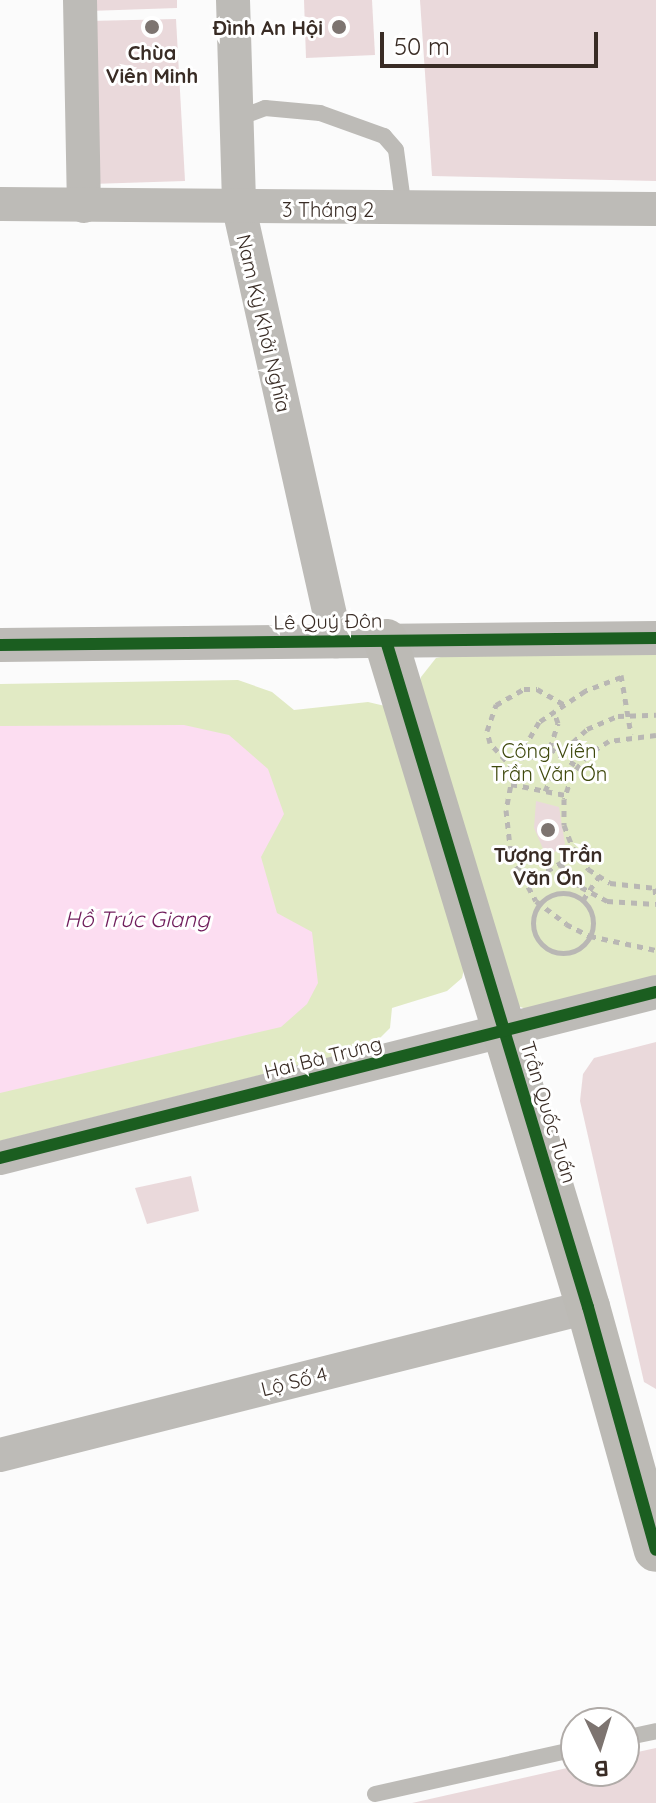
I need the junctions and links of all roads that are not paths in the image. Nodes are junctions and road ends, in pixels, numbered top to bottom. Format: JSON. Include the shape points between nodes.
{"nodes":[{"id":1,"x":80,"y":0,"type":"edge"},
{"id":2,"x":233,"y":0,"type":"edge"},
{"id":3,"x":238,"y":118,"type":"junction"},
{"id":4,"x":0,"y":204,"type":"edge"},
{"id":5,"x":84,"y":206,"type":"junction"},
{"id":6,"x":239,"y":208,"type":"junction"},
{"id":7,"x":404,"y":209,"type":"junction"},
{"id":8,"x":656,"y":209,"type":"edge"},
{"id":9,"x":656,"y":638,"type":"edge"},
{"id":10,"x":336,"y":641,"type":"junction"},
{"id":11,"x":386,"y":641,"type":"junction"},
{"id":12,"x":0,"y":645,"type":"edge"},
{"id":13,"x":656,"y":992,"type":"edge"},
{"id":14,"x":503,"y":1032,"type":"junction"},
{"id":15,"x":0,"y":1158,"type":"edge"},
{"id":16,"x":588,"y":1307,"type":"junction"},
{"id":17,"x":0,"y":1455,"type":"edge"},
{"id":18,"x":656,"y":1550,"type":"edge"},
{"id":19,"x":560,"y":1753,"type":"edge"},
{"id":20,"x":375,"y":1794,"type":"dead end"}],
"edges":[{"from":1,"to":5,"type":"street"},
{"from":2,"to":3,"type":"street","name":"Nam Kỳ Khởi Nghĩa"},
{"from":3,"to":6,"type":"street","name":"Nam Kỳ Khởi Nghĩa"},
{"from":3,"to":7,"type":"lane","via":[[265,108],[320,113],[384,136],[396,150]]},
{"from":4,"to":5,"type":"street","name":"3 Tháng 2"},
{"from":5,"to":6,"type":"street","name":"3 Tháng 2"},
{"from":6,"to":7,"type":"street","name":"3 Tháng 2"},
{"from":6,"to":10,"type":"street","name":"Nam Kỳ Khởi Nghĩa"},
{"from":7,"to":8,"type":"street","name":"3 Tháng 2"},
{"from":9,"to":11,"type":"street","name":"Lê Quý Đôn"},
{"from":10,"to":11,"type":"street","name":"Lê Quý Đôn"},
{"from":10,"to":12,"type":"street","name":"Lê Quý Đôn"},
{"from":11,"to":14,"type":"street","name":"Trần Quốc Tuấn"},
{"from":13,"to":14,"type":"street","name":"Hai Bà Trưng"},
{"from":14,"to":15,"type":"street","name":"Hai Bà Trưng"},
{"from":14,"to":16,"type":"street","name":"Trần Quốc Tuấn"},
{"from":16,"to":17,"type":"street","name":"Lộ Số 4"},
{"from":16,"to":18,"type":"street","name":"Trần Quốc Tuấn"},
{"from":19,"to":20,"type":"lane"}]}
